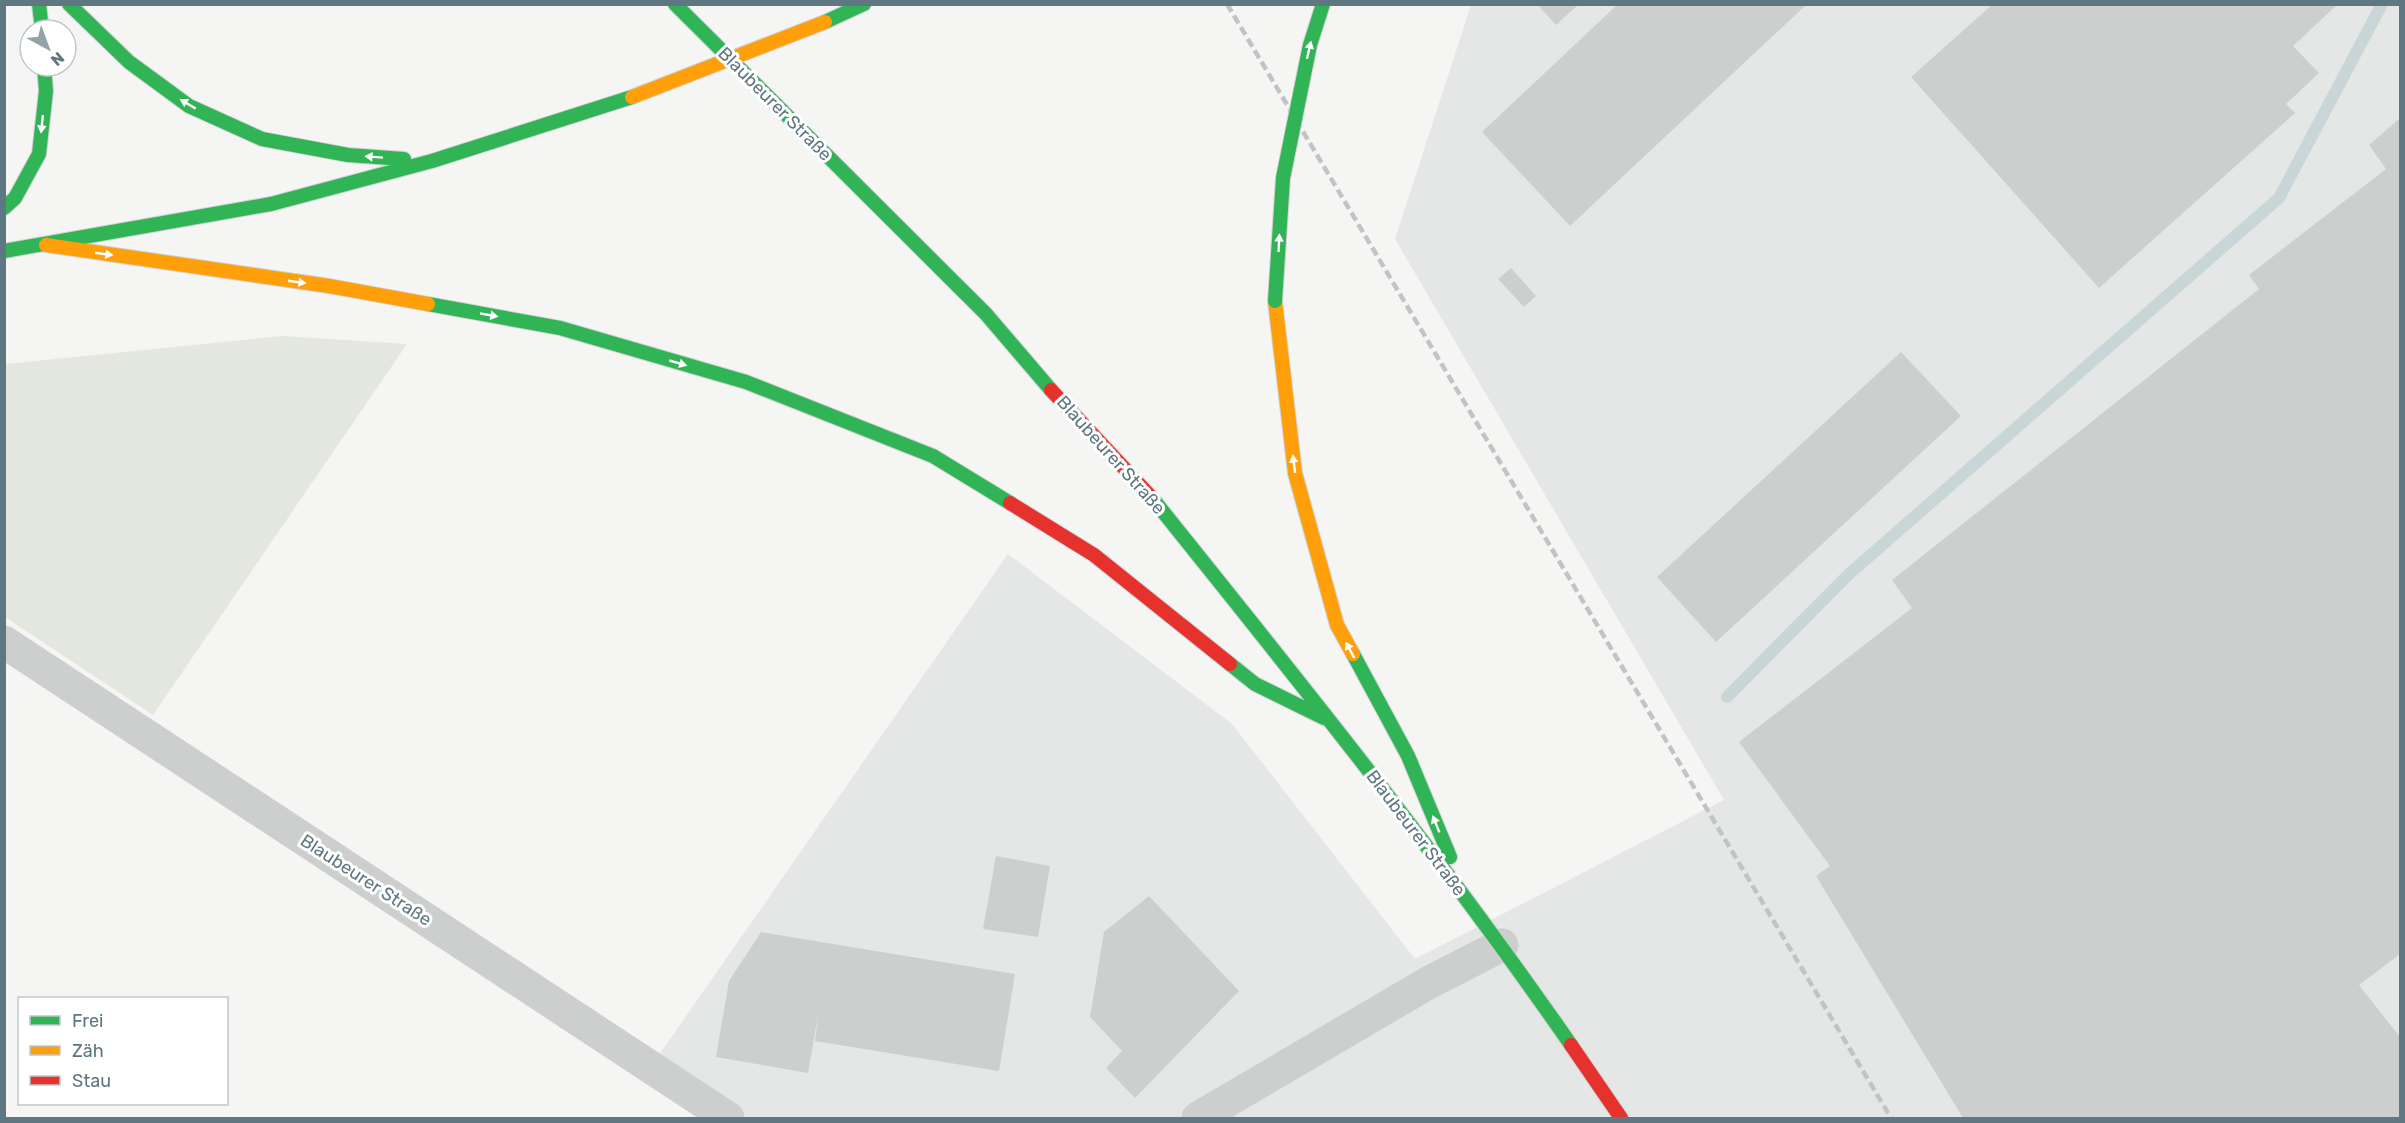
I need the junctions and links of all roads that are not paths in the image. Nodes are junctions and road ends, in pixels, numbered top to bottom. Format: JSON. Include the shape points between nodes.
{"nodes":[{"id":1,"x":69,"y":4,"type":"edge"},
{"id":2,"x":675,"y":4,"type":"edge"},
{"id":3,"x":864,"y":4,"type":"edge"},
{"id":4,"x":1323,"y":4,"type":"edge"},
{"id":5,"x":45,"y":78,"type":"edge"},
{"id":6,"x":432,"y":161,"type":"junction"},
{"id":7,"x":4,"y":208,"type":"edge"},
{"id":8,"x":46,"y":245,"type":"junction"},
{"id":9,"x":4,"y":251,"type":"edge"},
{"id":10,"x":4,"y":642,"type":"edge"},
{"id":11,"x":1332,"y":722,"type":"junction"},
{"id":12,"x":1467,"y":898,"type":"junction"},
{"id":13,"x":1502,"y":945,"type":"junction"},
{"id":14,"x":728,"y":1119,"type":"edge"},
{"id":15,"x":1198,"y":1119,"type":"edge"},
{"id":16,"x":1621,"y":1119,"type":"edge"}],
"edges":[{"from":6,"to":1,"type":"main road","one_way":true,"via":[[348,155],[262,139],[189,106],[129,62]]},
{"from":2,"to":11,"type":"main road","name":"Blaubeurer Straße","via":[[986,314],[1148,494]]},
{"from":3,"to":6,"type":"main road","bridge":true,"via":[[632,97]]},
{"from":12,"to":4,"type":"main road","one_way":true,"bridge":true,"via":[[1408,756],[1337,625],[1295,473],[1275,301],[1283,178],[1310,45]]},
{"from":5,"to":7,"type":"main road","one_way":true,"via":[[39,154],[15,198]]},
{"from":6,"to":8,"type":"main road","via":[[271,204]]},
{"from":8,"to":9,"type":"main road"},
{"from":8,"to":11,"type":"main road","one_way":true,"via":[[329,286],[561,328],[746,382],[933,456],[1094,555],[1256,684]]},
{"from":10,"to":14,"type":"street","name":"Blaubeurer Straße"},
{"from":11,"to":12,"type":"main road","name":"Blaubeurer Straße"},
{"from":12,"to":13,"type":"main road","name":"Blaubeurer Straße"},
{"from":13,"to":15,"type":"street","via":[[1428,983]]},
{"from":13,"to":16,"type":"main road","name":"Blaubeurer Straße"}]}
